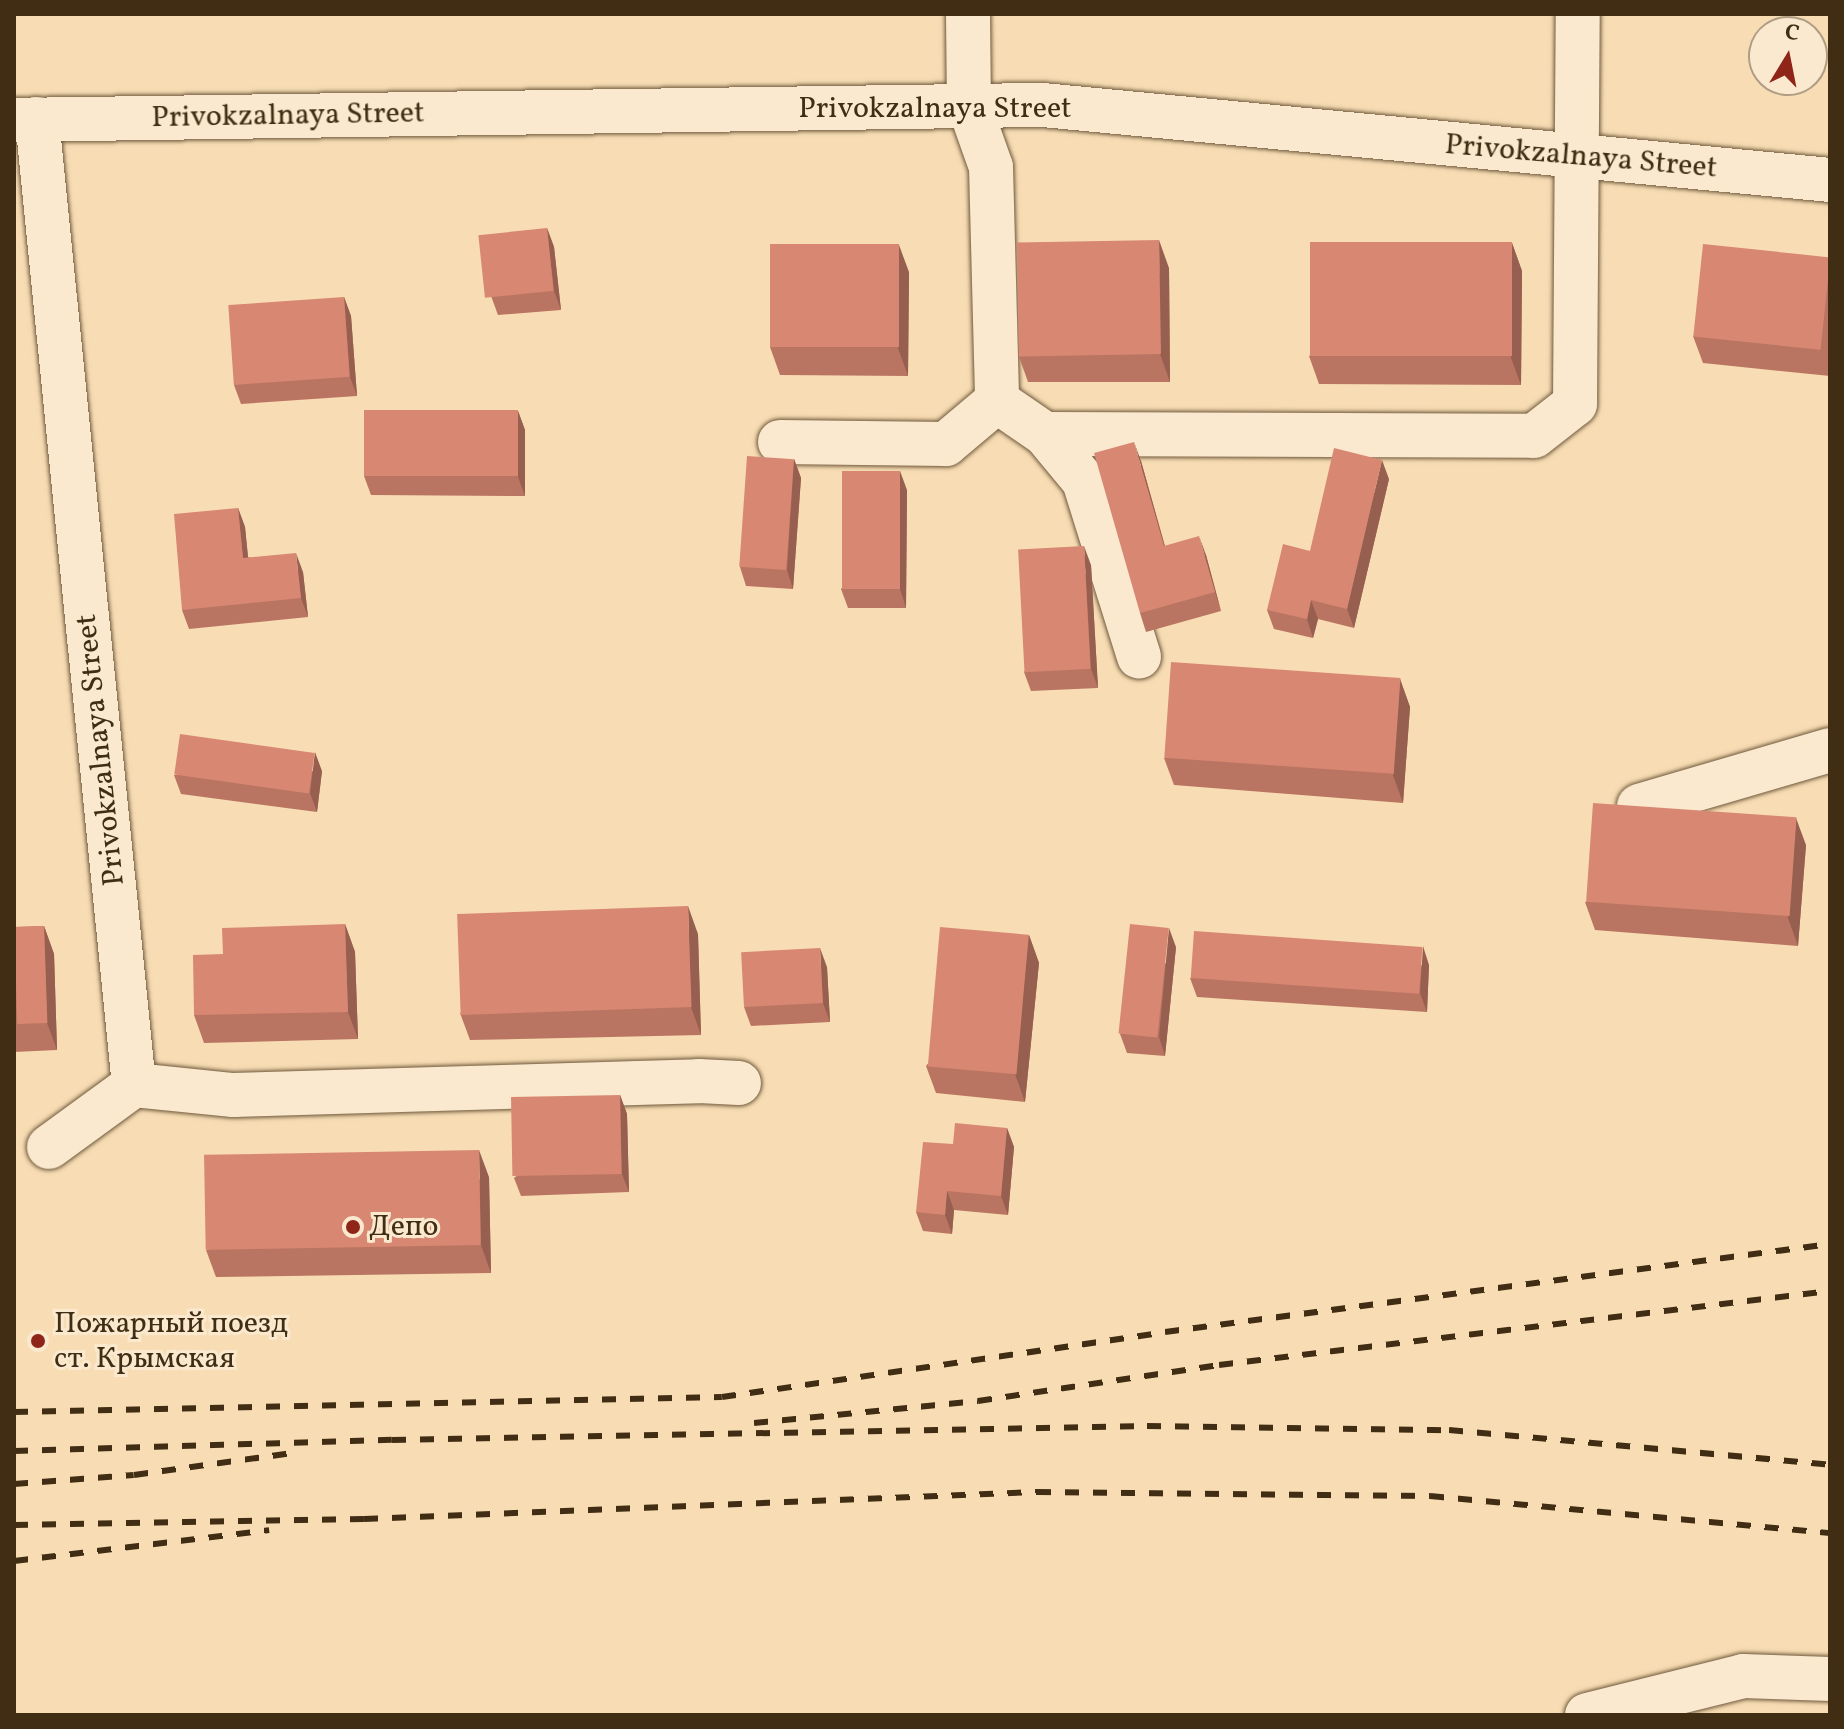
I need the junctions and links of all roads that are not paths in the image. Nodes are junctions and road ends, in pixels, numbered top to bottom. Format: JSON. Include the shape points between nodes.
{"nodes":[{"id":1,"x":968,"y":14,"type":"edge"},
{"id":2,"x":1578,"y":14,"type":"edge"},
{"id":3,"x":969,"y":105,"type":"junction"},
{"id":4,"x":26,"y":120,"type":"edge"},
{"id":5,"x":1579,"y":156,"type":"junction"},
{"id":6,"x":1830,"y":180,"type":"edge"},
{"id":7,"x":997,"y":401,"type":"junction"},
{"id":8,"x":1045,"y":434,"type":"junction"},
{"id":9,"x":780,"y":442,"type":"dead end"},
{"id":10,"x":1139,"y":657,"type":"dead end"},
{"id":11,"x":1830,"y":750,"type":"edge"},
{"id":12,"x":1639,"y":806,"type":"edge"},
{"id":13,"x":739,"y":1083,"type":"dead end"},
{"id":14,"x":134,"y":1085,"type":"junction"},
{"id":15,"x":49,"y":1147,"type":"dead end"},
{"id":16,"x":1830,"y":1679,"type":"edge"},
{"id":17,"x":1587,"y":1715,"type":"edge"}],
"edges":[{"from":1,"to":3,"type":"street"},
{"from":2,"to":5,"type":"street"},
{"from":3,"to":4,"type":"street","name":"Privokzalnaya Street"},
{"from":3,"to":5,"type":"street","name":"Privokzalnaya Street","via":[[1043,105]]},
{"from":3,"to":7,"type":"street","via":[[991,167]]},
{"from":4,"to":14,"type":"street","name":"Privokzalnaya Street"},
{"from":5,"to":6,"type":"street","name":"Privokzalnaya Street"},
{"from":5,"to":8,"type":"street","via":[[1575,404],[1534,436]]},
{"from":7,"to":8,"type":"street"},
{"from":7,"to":9,"type":"street","via":[[946,444]]},
{"from":8,"to":10,"type":"street","via":[[1084,481]]},
{"from":11,"to":12,"type":"street"},
{"from":13,"to":14,"type":"street","via":[[233,1095]]},
{"from":14,"to":15,"type":"street"},
{"from":16,"to":17,"type":"street","via":[[1743,1676]]}]}
